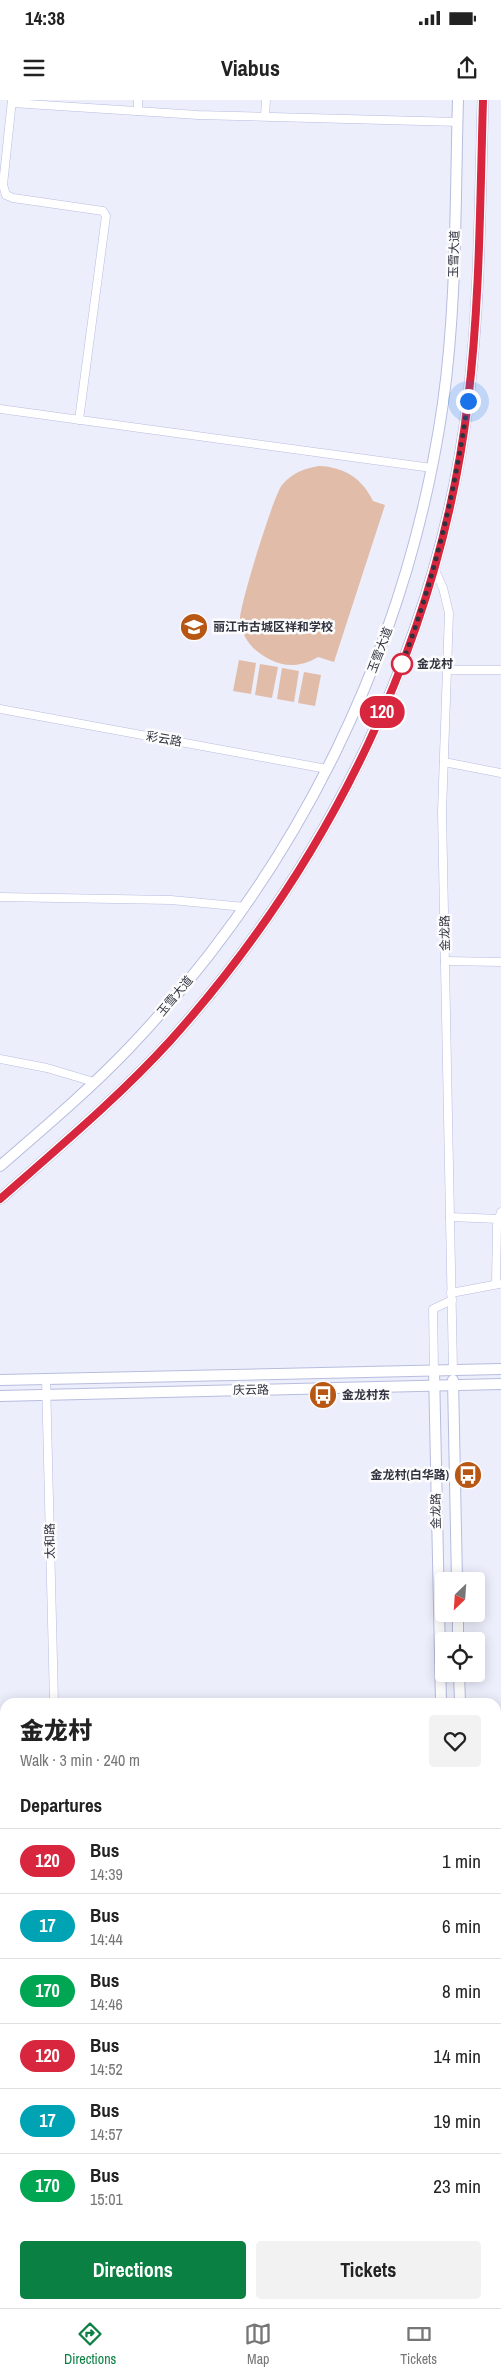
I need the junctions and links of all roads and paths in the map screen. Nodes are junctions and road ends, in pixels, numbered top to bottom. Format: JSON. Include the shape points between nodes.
{"nodes":[{"id":1,"x":138,"y":100,"type":"edge"},
{"id":2,"x":266,"y":100,"type":"edge"},
{"id":3,"x":458,"y":100,"type":"edge"},
{"id":4,"x":483,"y":100,"type":"edge"},
{"id":5,"x":12,"y":102,"type":"edge"},
{"id":6,"x":138,"y":111,"type":"junction"},
{"id":7,"x":265,"y":116,"type":"junction"},
{"id":8,"x":458,"y":122,"type":"junction"},
{"id":9,"x":0,"y":409,"type":"edge"},
{"id":10,"x":79,"y":420,"type":"junction"},
{"id":11,"x":432,"y":468,"type":"junction"},
{"id":12,"x":434,"y":568,"type":"junction"},
{"id":13,"x":448,"y":670,"type":"junction"},
{"id":14,"x":501,"y":670,"type":"edge"},
{"id":15,"x":0,"y":709,"type":"edge"},
{"id":16,"x":444,"y":762,"type":"junction"},
{"id":17,"x":327,"y":769,"type":"junction"},
{"id":18,"x":501,"y":773,"type":"edge"},
{"id":19,"x":0,"y":897,"type":"edge"},
{"id":20,"x":245,"y":907,"type":"junction"},
{"id":21,"x":446,"y":961,"type":"junction"},
{"id":22,"x":501,"y":962,"type":"edge"},
{"id":23,"x":0,"y":1059,"type":"edge"},
{"id":24,"x":94,"y":1082,"type":"junction"},
{"id":25,"x":0,"y":1166,"type":"edge"},
{"id":26,"x":0,"y":1199,"type":"edge"},
{"id":27,"x":500,"y":1216,"type":"edge"},
{"id":28,"x":450,"y":1217,"type":"junction"},
{"id":29,"x":498,"y":1284,"type":"edge"},
{"id":30,"x":451,"y":1297,"type":"junction"},
{"id":31,"x":501,"y":1369,"type":"edge"},
{"id":32,"x":434,"y":1370,"type":"junction"},
{"id":33,"x":453,"y":1370,"type":"junction"},
{"id":34,"x":46,"y":1379,"type":"junction"},
{"id":35,"x":0,"y":1380,"type":"edge"},
{"id":36,"x":501,"y":1384,"type":"edge"},
{"id":37,"x":434,"y":1386,"type":"junction"},
{"id":38,"x":453,"y":1386,"type":"junction"},
{"id":39,"x":46,"y":1395,"type":"junction"},
{"id":40,"x":0,"y":1396,"type":"edge"},
{"id":41,"x":457,"y":1572,"type":"edge"},
{"id":42,"x":459,"y":1682,"type":"edge"},
{"id":43,"x":54,"y":1698,"type":"edge"},
{"id":44,"x":441,"y":1698,"type":"edge"},
{"id":45,"x":460,"y":1698,"type":"edge"}],
"edges":[{"from":1,"to":6,"type":"street"},
{"from":2,"to":7,"type":"street"},
{"from":3,"to":8,"type":"main road","name":"玉雪大道"},
{"from":4,"to":12,"type":"main road","name":"玉雪大道","via":[[477,289],[468,401],[451,499]]},
{"from":5,"to":6,"type":"street"},
{"from":5,"to":10,"type":"street","via":[[3,185],[6,194],[13,198],[103,211],[106,216]]},
{"from":6,"to":7,"type":"street"},
{"from":7,"to":8,"type":"street"},
{"from":8,"to":11,"type":"main road","name":"玉雪大道","via":[[448,347],[444,398]]},
{"from":9,"to":10,"type":"street"},
{"from":10,"to":11,"type":"street"},
{"from":11,"to":17,"type":"main road","name":"玉雪大道","via":[[409,566],[392,619]]},
{"from":12,"to":13,"type":"street","name":"金龙路","via":[[448,606]]},
{"from":12,"to":26,"type":"main road","name":"玉雪大道","via":[[407,651],[366,746],[321,832],[272,912],[193,1014],[147,1066]]},
{"from":13,"to":14,"type":"street"},
{"from":13,"to":16,"type":"street","name":"金龙路"},
{"from":15,"to":17,"type":"street","name":"彩云路"},
{"from":16,"to":18,"type":"street"},
{"from":16,"to":21,"type":"street","name":"金龙路","via":[[442,812]]},
{"from":17,"to":20,"type":"main road","name":"玉雪大道","via":[[283,848]]},
{"from":19,"to":20,"type":"street","via":[[171,900]]},
{"from":20,"to":24,"type":"main road","name":"玉雪大道","via":[[174,998]]},
{"from":21,"to":22,"type":"street"},
{"from":21,"to":28,"type":"street","name":"金龙路"},
{"from":23,"to":24,"type":"street"},
{"from":24,"to":25,"type":"main road","name":"玉雪大道"},
{"from":27,"to":28,"type":"street"},
{"from":27,"to":29,"type":"street"},
{"from":28,"to":30,"type":"street","name":"金龙路"},
{"from":29,"to":30,"type":"street"},
{"from":30,"to":32,"type":"street","name":"金龙路","via":[[433,1309]]},
{"from":30,"to":33,"type":"street","name":"金龙路"},
{"from":31,"to":33,"type":"main road","name":"庆云路"},
{"from":32,"to":33,"type":"main road","name":"庆云路"},
{"from":32,"to":34,"type":"main road","name":"庆云路"},
{"from":32,"to":37,"type":"main road","name":"金龙路"},
{"from":33,"to":38,"type":"main road","name":"金龙路"},
{"from":34,"to":35,"type":"main road","name":"庆云路"},
{"from":34,"to":39,"type":"street","name":"太和路"},
{"from":36,"to":38,"type":"main road","name":"庆云路"},
{"from":37,"to":38,"type":"main road","name":"庆云路"},
{"from":37,"to":39,"type":"main road","name":"庆云路"},
{"from":37,"to":44,"type":"main road","name":"金龙路"},
{"from":38,"to":41,"type":"main road","name":"金龙路"},
{"from":39,"to":40,"type":"main road","name":"庆云路"},
{"from":39,"to":43,"type":"street","name":"太和路"},
{"from":42,"to":45,"type":"main road"}]}
